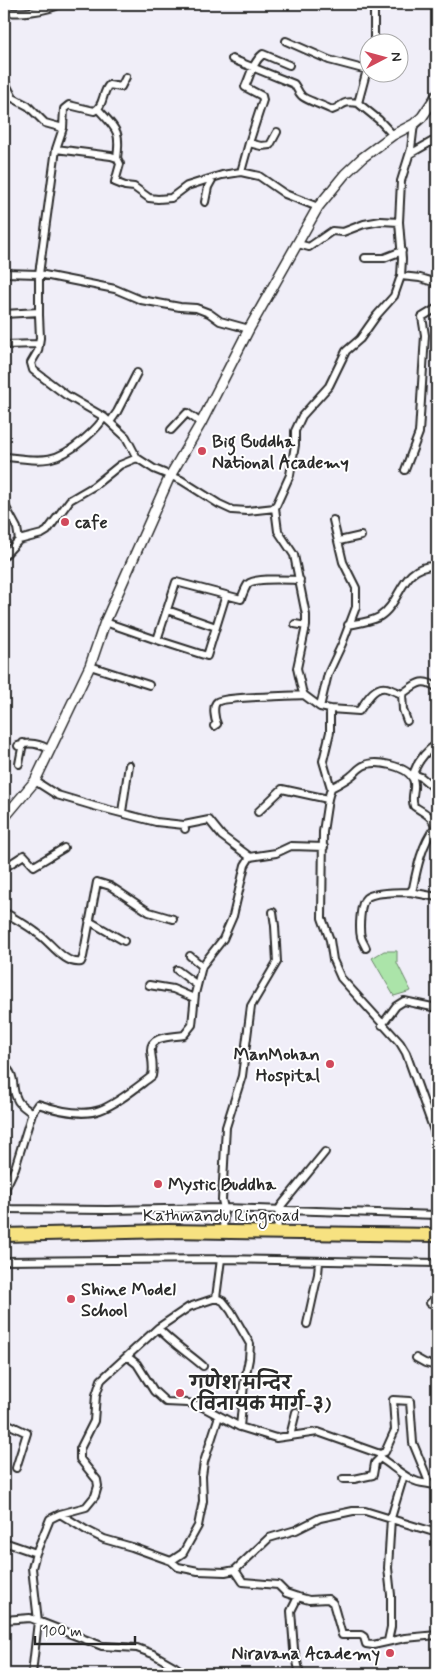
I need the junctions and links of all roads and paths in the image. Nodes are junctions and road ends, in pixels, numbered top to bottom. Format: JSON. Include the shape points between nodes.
{"nodes":[{"id":1,"x":60,"y":4,"type":"edge"},
{"id":2,"x":374,"y":4,"type":"edge"},
{"id":3,"x":4,"y":10,"type":"edge"},
{"id":4,"x":374,"y":32,"type":"edge"},
{"id":5,"x":286,"y":41,"type":"dead end"},
{"id":6,"x":232,"y":59,"type":"dead end"},
{"id":7,"x":289,"y":64,"type":"dead end"},
{"id":8,"x":358,"y":66,"type":"edge"},
{"id":9,"x":253,"y":68,"type":"junction"},
{"id":10,"x":126,"y":77,"type":"dead end"},
{"id":11,"x":4,"y":80,"type":"edge"},
{"id":12,"x":364,"y":82,"type":"edge"},
{"id":13,"x":437,"y":95,"type":"edge"},
{"id":14,"x":358,"y":103,"type":"junction"},
{"id":15,"x":98,"y":109,"type":"junction"},
{"id":16,"x":414,"y":124,"type":"junction"},
{"id":17,"x":64,"y":128,"type":"junction"},
{"id":18,"x":277,"y":132,"type":"dead end"},
{"id":19,"x":393,"y":135,"type":"junction"},
{"id":20,"x":437,"y":141,"type":"edge"},
{"id":21,"x":248,"y":143,"type":"junction"},
{"id":22,"x":56,"y":149,"type":"junction"},
{"id":23,"x":410,"y":154,"type":"junction"},
{"id":24,"x":117,"y":158,"type":"junction"},
{"id":25,"x":241,"y":172,"type":"junction"},
{"id":26,"x":213,"y":178,"type":"junction"},
{"id":27,"x":204,"y":202,"type":"dead end"},
{"id":28,"x":318,"y":207,"type":"junction"},
{"id":29,"x":400,"y":222,"type":"junction"},
{"id":30,"x":298,"y":244,"type":"junction"},
{"id":31,"x":402,"y":251,"type":"junction"},
{"id":32,"x":365,"y":258,"type":"dead end"},
{"id":33,"x":4,"y":273,"type":"edge"},
{"id":34,"x":39,"y":274,"type":"junction"},
{"id":35,"x":400,"y":276,"type":"junction"},
{"id":36,"x":437,"y":283,"type":"edge"},
{"id":37,"x":437,"y":308,"type":"edge"},
{"id":38,"x":39,"y":312,"type":"junction"},
{"id":39,"x":4,"y":314,"type":"edge"},
{"id":40,"x":249,"y":329,"type":"junction"},
{"id":41,"x":39,"y":344,"type":"junction"},
{"id":42,"x":4,"y":345,"type":"edge"},
{"id":43,"x":137,"y":374,"type":"dead end"},
{"id":44,"x":107,"y":419,"type":"junction"},
{"id":45,"x":201,"y":423,"type":"junction"},
{"id":46,"x":170,"y":430,"type":"dead end"},
{"id":47,"x":7,"y":456,"type":"dead end"},
{"id":48,"x":137,"y":458,"type":"junction"},
{"id":49,"x":405,"y":470,"type":"dead end"},
{"id":50,"x":170,"y":476,"type":"junction"},
{"id":51,"x":4,"y":504,"type":"edge"},
{"id":52,"x":274,"y":508,"type":"junction"},
{"id":53,"x":333,"y":520,"type":"dead end"},
{"id":54,"x":361,"y":536,"type":"dead end"},
{"id":55,"x":19,"y":540,"type":"junction"},
{"id":56,"x":339,"y":541,"type":"junction"},
{"id":57,"x":4,"y":556,"type":"edge"},
{"id":58,"x":437,"y":575,"type":"edge"},
{"id":59,"x":300,"y":580,"type":"junction"},
{"id":60,"x":226,"y":595,"type":"junction"},
{"id":61,"x":167,"y":610,"type":"junction"},
{"id":62,"x":105,"y":622,"type":"junction"},
{"id":63,"x":295,"y":624,"type":"dead end"},
{"id":64,"x":348,"y":625,"type":"junction"},
{"id":65,"x":306,"y":626,"type":"junction"},
{"id":66,"x":216,"y":627,"type":"junction"},
{"id":67,"x":157,"y":640,"type":"junction"},
{"id":68,"x":90,"y":666,"type":"junction"},
{"id":69,"x":149,"y":685,"type":"dead end"},
{"id":70,"x":437,"y":688,"type":"edge"},
{"id":71,"x":402,"y":694,"type":"junction"},
{"id":72,"x":304,"y":695,"type":"junction"},
{"id":73,"x":320,"y":707,"type":"junction"},
{"id":74,"x":330,"y":709,"type":"junction"},
{"id":75,"x":407,"y":721,"type":"dead end"},
{"id":76,"x":214,"y":726,"type":"dead end"},
{"id":77,"x":437,"y":744,"type":"edge"},
{"id":78,"x":50,"y":750,"type":"junction"},
{"id":79,"x":19,"y":764,"type":"dead end"},
{"id":80,"x":129,"y":765,"type":"dead end"},
{"id":81,"x":412,"y":774,"type":"junction"},
{"id":82,"x":35,"y":781,"type":"junction"},
{"id":83,"x":434,"y":787,"type":"dead end"},
{"id":84,"x":331,"y":788,"type":"junction"},
{"id":85,"x":328,"y":799,"type":"junction"},
{"id":86,"x":122,"y":812,"type":"junction"},
{"id":87,"x":258,"y":812,"type":"dead end"},
{"id":88,"x":4,"y":818,"type":"edge"},
{"id":89,"x":436,"y":835,"type":"dead end"},
{"id":90,"x":324,"y":847,"type":"junction"},
{"id":91,"x":64,"y":848,"type":"dead end"},
{"id":92,"x":421,"y":855,"type":"junction"},
{"id":93,"x":250,"y":857,"type":"junction"},
{"id":94,"x":4,"y":868,"type":"edge"},
{"id":95,"x":410,"y":892,"type":"junction"},
{"id":96,"x":437,"y":897,"type":"edge"},
{"id":97,"x":4,"y":912,"type":"edge"},
{"id":98,"x":273,"y":912,"type":"dead end"},
{"id":99,"x":11,"y":916,"type":"junction"},
{"id":100,"x":173,"y":919,"type":"dead end"},
{"id":101,"x":89,"y":921,"type":"junction"},
{"id":102,"x":4,"y":923,"type":"edge"},
{"id":103,"x":124,"y":941,"type":"dead end"},
{"id":104,"x":366,"y":948,"type":"dead end"},
{"id":105,"x":190,"y":956,"type":"dead end"},
{"id":106,"x":202,"y":966,"type":"junction"},
{"id":107,"x":177,"y":970,"type":"dead end"},
{"id":108,"x":149,"y":985,"type":"dead end"},
{"id":109,"x":197,"y":985,"type":"junction"},
{"id":110,"x":194,"y":998,"type":"junction"},
{"id":111,"x":437,"y":1008,"type":"edge"},
{"id":112,"x":382,"y":1025,"type":"junction"},
{"id":113,"x":4,"y":1066,"type":"edge"},
{"id":114,"x":32,"y":1113,"type":"junction"},
{"id":115,"x":437,"y":1140,"type":"edge"},
{"id":116,"x":325,"y":1152,"type":"dead end"},
{"id":117,"x":224,"y":1208,"type":"junction"},
{"id":118,"x":4,"y":1209,"type":"edge"},
{"id":119,"x":279,"y":1210,"type":"junction"},
{"id":120,"x":437,"y":1215,"type":"edge"},
{"id":121,"x":223,"y":1233,"type":"junction"},
{"id":122,"x":277,"y":1233,"type":"junction"},
{"id":123,"x":437,"y":1234,"type":"edge"},
{"id":124,"x":4,"y":1235,"type":"edge"},
{"id":125,"x":221,"y":1259,"type":"junction"},
{"id":126,"x":4,"y":1261,"type":"edge"},
{"id":127,"x":319,"y":1262,"type":"junction"},
{"id":128,"x":437,"y":1263,"type":"edge"},
{"id":129,"x":216,"y":1298,"type":"junction"},
{"id":130,"x":437,"y":1300,"type":"edge"},
{"id":131,"x":430,"y":1303,"type":"dead end"},
{"id":132,"x":307,"y":1324,"type":"dead end"},
{"id":133,"x":158,"y":1328,"type":"junction"},
{"id":134,"x":128,"y":1357,"type":"junction"},
{"id":135,"x":416,"y":1358,"type":"dead end"},
{"id":136,"x":203,"y":1366,"type":"dead end"},
{"id":137,"x":437,"y":1366,"type":"edge"},
{"id":138,"x":296,"y":1412,"type":"dead end"},
{"id":139,"x":220,"y":1416,"type":"junction"},
{"id":140,"x":4,"y":1422,"type":"edge"},
{"id":141,"x":240,"y":1427,"type":"junction"},
{"id":142,"x":290,"y":1436,"type":"junction"},
{"id":143,"x":380,"y":1456,"type":"junction"},
{"id":144,"x":16,"y":1468,"type":"dead end"},
{"id":145,"x":404,"y":1475,"type":"junction"},
{"id":146,"x":343,"y":1479,"type":"dead end"},
{"id":147,"x":429,"y":1482,"type":"junction"},
{"id":148,"x":437,"y":1486,"type":"edge"},
{"id":149,"x":60,"y":1514,"type":"junction"},
{"id":150,"x":391,"y":1518,"type":"junction"},
{"id":151,"x":437,"y":1533,"type":"edge"},
{"id":152,"x":4,"y":1542,"type":"edge"},
{"id":153,"x":36,"y":1553,"type":"junction"},
{"id":154,"x":171,"y":1561,"type":"junction"},
{"id":155,"x":235,"y":1570,"type":"junction"},
{"id":156,"x":298,"y":1598,"type":"junction"},
{"id":157,"x":4,"y":1620,"type":"edge"},
{"id":158,"x":38,"y":1621,"type":"junction"},
{"id":159,"x":437,"y":1635,"type":"edge"},
{"id":160,"x":388,"y":1641,"type":"junction"},
{"id":161,"x":32,"y":1674,"type":"edge"},
{"id":162,"x":185,"y":1674,"type":"edge"},
{"id":163,"x":300,"y":1674,"type":"edge"}],
"edges":[{"from":1,"to":3,"type":"street","via":[[33,11]]},
{"from":2,"to":4,"type":"street"},
{"from":5,"to":8,"type":"street","via":[[329,60]]},
{"from":6,"to":9,"type":"street"},
{"from":7,"to":9,"type":"street","via":[[263,54]]},
{"from":9,"to":14,"type":"street","via":[[294,84],[304,98],[332,110],[342,103]]},
{"from":9,"to":21,"type":"street","via":[[245,87],[262,96],[263,100]]},
{"from":10,"to":15,"type":"street","via":[[121,87],[106,87]]},
{"from":11,"to":17,"type":"street","via":[[13,98],[28,106],[45,122]]},
{"from":12,"to":14,"type":"street"},
{"from":13,"to":16,"type":"main road"},
{"from":14,"to":19,"type":"street"},
{"from":15,"to":17,"type":"street","via":[[94,111],[69,105],[64,109]]},
{"from":15,"to":24,"type":"street","via":[[119,136]]},
{"from":16,"to":19,"type":"main road"},
{"from":16,"to":23,"type":"street"},
{"from":17,"to":22,"type":"street"},
{"from":18,"to":21,"type":"street","via":[[270,145]]},
{"from":19,"to":28,"type":"main road","via":[[355,164]]},
{"from":20,"to":23,"type":"street"},
{"from":21,"to":25,"type":"street"},
{"from":22,"to":24,"type":"street"},
{"from":22,"to":34,"type":"street"},
{"from":23,"to":29,"type":"street","via":[[402,181]]},
{"from":24,"to":26,"type":"street","via":[[120,164],[115,182],[134,187],[149,198],[158,200],[171,198],[187,186]]},
{"from":25,"to":26,"type":"street"},
{"from":25,"to":28,"type":"street","via":[[259,176],[285,194]]},
{"from":26,"to":27,"type":"street"},
{"from":28,"to":30,"type":"main road"},
{"from":29,"to":30,"type":"street","via":[[364,224],[344,232],[332,231],[309,247]]},
{"from":29,"to":31,"type":"street"},
{"from":30,"to":40,"type":"main road"},
{"from":31,"to":32,"type":"street","via":[[384,258]]},
{"from":31,"to":35,"type":"street"},
{"from":33,"to":34,"type":"street"},
{"from":34,"to":38,"type":"street"},
{"from":34,"to":40,"type":"street","via":[[115,289],[141,300],[196,308],[220,321]]},
{"from":35,"to":36,"type":"street"},
{"from":35,"to":52,"type":"street","via":[[394,296],[360,339],[346,351],[329,386],[302,416],[295,431],[290,475]]},
{"from":37,"to":49,"type":"street","via":[[422,317],[425,335],[419,433]]},
{"from":38,"to":39,"type":"street"},
{"from":38,"to":41,"type":"street"},
{"from":40,"to":45,"type":"main road"},
{"from":41,"to":42,"type":"street"},
{"from":41,"to":44,"type":"street","via":[[31,363],[33,370],[66,395]]},
{"from":43,"to":44,"type":"street","via":[[117,412]]},
{"from":44,"to":47,"type":"street","via":[[60,456],[38,461]]},
{"from":44,"to":48,"type":"street","via":[[126,437]]},
{"from":45,"to":46,"type":"street","via":[[187,413]]},
{"from":45,"to":50,"type":"main road"},
{"from":48,"to":50,"type":"street"},
{"from":48,"to":55,"type":"street","via":[[120,465],[70,500],[47,531]]},
{"from":50,"to":52,"type":"street","via":[[232,510]]},
{"from":50,"to":62,"type":"main road"},
{"from":51,"to":55,"type":"street"},
{"from":52,"to":59,"type":"street","via":[[278,531],[294,555]]},
{"from":53,"to":56,"type":"street"},
{"from":54,"to":56,"type":"street"},
{"from":55,"to":57,"type":"street"},
{"from":56,"to":64,"type":"street","via":[[343,562],[356,588],[356,607]]},
{"from":58,"to":64,"type":"street","via":[[434,566],[426,566],[407,578],[390,607],[380,616]]},
{"from":59,"to":60,"type":"street","via":[[256,580],[249,584],[241,598]]},
{"from":59,"to":65,"type":"street"},
{"from":60,"to":61,"type":"street","via":[[176,582]]},
{"from":60,"to":66,"type":"street"},
{"from":61,"to":66,"type":"street"},
{"from":61,"to":67,"type":"street"},
{"from":62,"to":67,"type":"street"},
{"from":62,"to":68,"type":"main road"},
{"from":63,"to":65,"type":"street"},
{"from":64,"to":73,"type":"street","via":[[328,674]]},
{"from":65,"to":72,"type":"street","via":[[297,668]]},
{"from":66,"to":67,"type":"street","via":[[207,656]]},
{"from":68,"to":69,"type":"street"},
{"from":68,"to":78,"type":"main road"},
{"from":70,"to":71,"type":"street","via":[[430,682],[421,681]]},
{"from":71,"to":74,"type":"street","via":[[387,688],[376,689],[358,711]]},
{"from":71,"to":75,"type":"street"},
{"from":72,"to":73,"type":"street"},
{"from":72,"to":76,"type":"street","via":[[218,701],[214,704],[217,724]]},
{"from":73,"to":74,"type":"street"},
{"from":74,"to":84,"type":"street","via":[[330,732],[323,761]]},
{"from":77,"to":81,"type":"street","via":[[417,763]]},
{"from":78,"to":79,"type":"street","via":[[42,745],[20,745]]},
{"from":78,"to":82,"type":"main road"},
{"from":80,"to":86,"type":"street"},
{"from":81,"to":83,"type":"street"},
{"from":81,"to":84,"type":"street","via":[[395,766],[364,765]]},
{"from":81,"to":92,"type":"street","via":[[414,806],[435,825]]},
{"from":82,"to":86,"type":"street","via":[[57,795]]},
{"from":82,"to":88,"type":"main road"},
{"from":84,"to":85,"type":"street"},
{"from":85,"to":87,"type":"street","via":[[282,789]]},
{"from":85,"to":90,"type":"street"},
{"from":86,"to":93,"type":"street","via":[[184,827],[209,820],[222,836]]},
{"from":89,"to":92,"type":"street"},
{"from":90,"to":93,"type":"street","via":[[290,846]]},
{"from":90,"to":112,"type":"street","via":[[322,918],[333,960],[341,978]]},
{"from":91,"to":94,"type":"street","via":[[34,866],[24,855]]},
{"from":92,"to":95,"type":"street"},
{"from":93,"to":106,"type":"street","via":[[223,939]]},
{"from":95,"to":96,"type":"street"},
{"from":95,"to":104,"type":"street","via":[[366,898],[361,910],[361,937]]},
{"from":97,"to":99,"type":"street"},
{"from":98,"to":117,"type":"street","via":[[276,962],[251,1006],[242,1076],[226,1127]]},
{"from":99,"to":101,"type":"street","via":[[39,934],[57,952],[79,963],[83,957]]},
{"from":99,"to":102,"type":"street"},
{"from":100,"to":101,"type":"street","via":[[149,912],[110,886],[97,882]]},
{"from":101,"to":103,"type":"street"},
{"from":105,"to":106,"type":"street"},
{"from":106,"to":109,"type":"street"},
{"from":107,"to":109,"type":"street"},
{"from":108,"to":110,"type":"street","via":[[173,989]]},
{"from":109,"to":110,"type":"street"},
{"from":110,"to":114,"type":"street","via":[[192,1026],[184,1035],[153,1042],[152,1076],[98,1111],[56,1110],[38,1104]]},
{"from":111,"to":112,"type":"street","via":[[404,1001],[396,1006]]},
{"from":112,"to":115,"type":"street","via":[[406,1053]]},
{"from":113,"to":114,"type":"street","via":[[14,1078],[17,1101]]},
{"from":114,"to":118,"type":"street","via":[[6,1187]]},
{"from":116,"to":119,"type":"street"},
{"from":117,"to":118,"type":"street"},
{"from":117,"to":119,"type":"street"},
{"from":117,"to":121,"type":"street"},
{"from":119,"to":120,"type":"street"},
{"from":119,"to":122,"type":"street"},
{"from":121,"to":122,"type":"highway","name":"Kathmandu Ringroad"},
{"from":121,"to":124,"type":"highway","name":"Kathmandu Ringroad"},
{"from":122,"to":123,"type":"highway","name":"Kathmandu Ringroad"},
{"from":125,"to":126,"type":"street"},
{"from":125,"to":127,"type":"street"},
{"from":125,"to":129,"type":"street"},
{"from":127,"to":128,"type":"street"},
{"from":127,"to":132,"type":"street"},
{"from":129,"to":133,"type":"street","via":[[189,1307]]},
{"from":129,"to":141,"type":"street","via":[[223,1300],[250,1344]]},
{"from":130,"to":131,"type":"street"},
{"from":133,"to":134,"type":"street"},
{"from":133,"to":136,"type":"street"},
{"from":134,"to":139,"type":"street","via":[[166,1402],[195,1404]]},
{"from":134,"to":149,"type":"street","via":[[101,1380],[94,1421],[80,1448],[82,1464],[97,1480],[95,1496],[86,1507]]},
{"from":135,"to":137,"type":"street"},
{"from":138,"to":142,"type":"street"},
{"from":139,"to":141,"type":"street"},
{"from":139,"to":154,"type":"street","via":[[204,1462],[203,1501],[198,1526],[184,1554]]},
{"from":140,"to":144,"type":"street","via":[[27,1433]]},
{"from":141,"to":142,"type":"street","via":[[276,1438]]},
{"from":142,"to":143,"type":"street","via":[[318,1432]]},
{"from":143,"to":145,"type":"street"},
{"from":143,"to":146,"type":"street","via":[[373,1475]]},
{"from":143,"to":147,"type":"street","via":[[395,1430],[393,1400],[410,1401],[413,1443]]},
{"from":145,"to":147,"type":"street","via":[[418,1482]]},
{"from":145,"to":150,"type":"street"},
{"from":147,"to":148,"type":"street"},
{"from":149,"to":153,"type":"street","via":[[50,1519]]},
{"from":149,"to":154,"type":"street","via":[[104,1539]]},
{"from":150,"to":151,"type":"street"},
{"from":150,"to":155,"type":"street","via":[[361,1510],[320,1518],[269,1538]]},
{"from":150,"to":160,"type":"street","via":[[388,1568],[391,1627]]},
{"from":152,"to":153,"type":"street"},
{"from":153,"to":158,"type":"street","via":[[32,1568]]},
{"from":154,"to":155,"type":"street","via":[[178,1567],[198,1571]]},
{"from":155,"to":156,"type":"street","via":[[243,1582],[278,1585]]},
{"from":156,"to":160,"type":"street","via":[[328,1599],[334,1603],[342,1635],[361,1635],[369,1645]]},
{"from":156,"to":163,"type":"street","via":[[291,1611]]},
{"from":157,"to":158,"type":"street","via":[[30,1618]]},
{"from":158,"to":161,"type":"street"},
{"from":158,"to":162,"type":"street","via":[[102,1646],[137,1648]]},
{"from":159,"to":160,"type":"street"}]}
